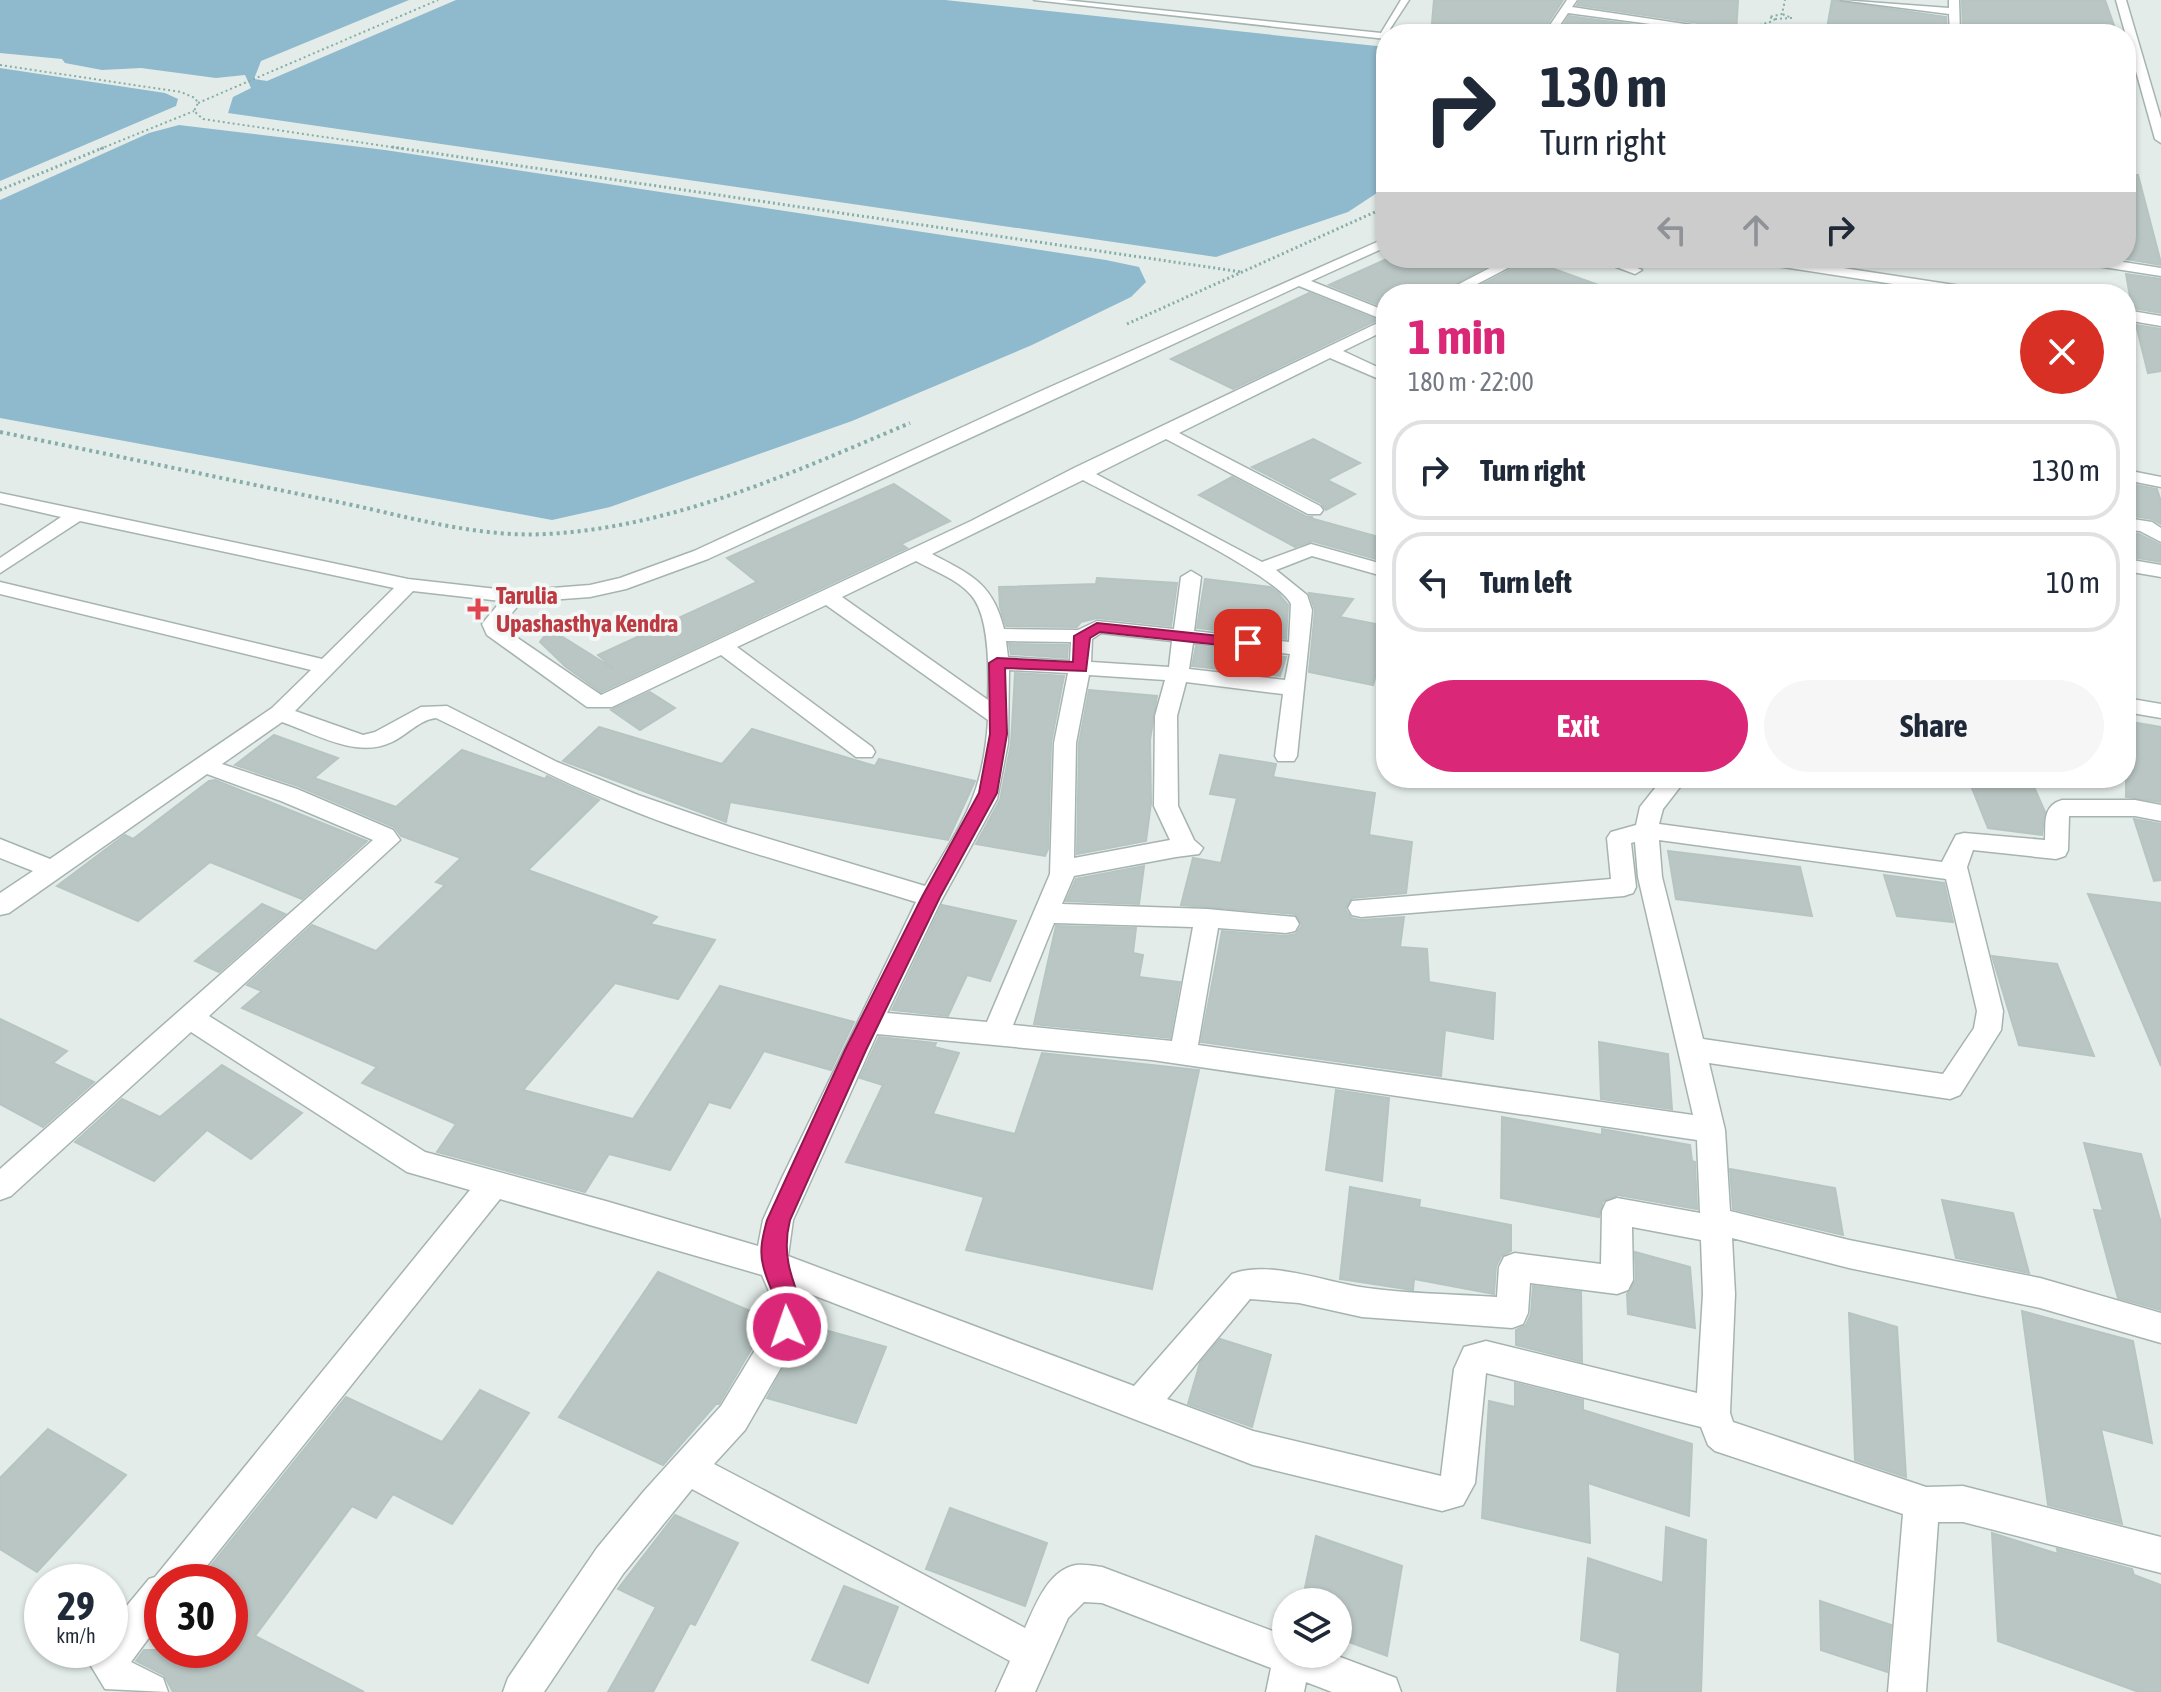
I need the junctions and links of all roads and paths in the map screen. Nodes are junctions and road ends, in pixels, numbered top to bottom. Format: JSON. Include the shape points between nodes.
{"nodes":[{"id":1,"x":438,"y":0,"type":"edge"},
{"id":2,"x":1038,"y":0,"type":"edge"},
{"id":3,"x":1405,"y":0,"type":"edge"},
{"id":4,"x":1785,"y":0,"type":"edge"},
{"id":5,"x":1846,"y":0,"type":"edge"},
{"id":6,"x":2121,"y":0,"type":"edge"},
{"id":7,"x":1568,"y":5,"type":"edge"},
{"id":8,"x":1954,"y":5,"type":"edge"},
{"id":9,"x":1782,"y":14,"type":"junction"},
{"id":10,"x":1775,"y":19,"type":"junction"},
{"id":11,"x":1388,"y":24,"type":"edge"},
{"id":12,"x":1556,"y":24,"type":"edge"},
{"id":13,"x":1683,"y":24,"type":"edge"},
{"id":14,"x":1760,"y":24,"type":"edge"},
{"id":15,"x":2128,"y":24,"type":"edge"},
{"id":16,"x":1376,"y":35,"type":"edge"},
{"id":17,"x":2136,"y":52,"type":"edge"},
{"id":18,"x":0,"y":65,"type":"edge"},
{"id":19,"x":198,"y":103,"type":"junction"},
{"id":20,"x":194,"y":111,"type":"junction"},
{"id":21,"x":2161,"y":139,"type":"edge"},
{"id":22,"x":0,"y":190,"type":"edge"},
{"id":23,"x":1376,"y":212,"type":"edge"},
{"id":24,"x":1376,"y":247,"type":"edge"},
{"id":25,"x":1502,"y":268,"type":"edge"},
{"id":26,"x":1629,"y":268,"type":"edge"},
{"id":27,"x":1816,"y":268,"type":"edge"},
{"id":28,"x":2135,"y":268,"type":"edge"},
{"id":29,"x":1635,"y":270,"type":"dead end"},
{"id":30,"x":1242,"y":272,"type":"junction"},
{"id":31,"x":2161,"y":272,"type":"edge"},
{"id":32,"x":1301,"y":282,"type":"junction"},
{"id":33,"x":1473,"y":284,"type":"edge"},
{"id":34,"x":1921,"y":284,"type":"edge"},
{"id":35,"x":1376,"y":312,"type":"edge"},
{"id":36,"x":2136,"y":317,"type":"edge"},
{"id":37,"x":2161,"y":321,"type":"edge"},
{"id":38,"x":1118,"y":328,"type":"dead end"},
{"id":39,"x":1376,"y":329,"type":"edge"},
{"id":40,"x":1331,"y":352,"type":"junction"},
{"id":41,"x":1376,"y":372,"type":"edge"},
{"id":42,"x":917,"y":420,"type":"dead end"},
{"id":43,"x":0,"y":432,"type":"edge"},
{"id":44,"x":1165,"y":432,"type":"junction"},
{"id":45,"x":1080,"y":472,"type":"junction"},
{"id":46,"x":2136,"y":477,"type":"edge"},
{"id":47,"x":2161,"y":482,"type":"edge"},
{"id":48,"x":0,"y":498,"type":"edge"},
{"id":49,"x":1314,"y":510,"type":"dead end"},
{"id":50,"x":77,"y":514,"type":"junction"},
{"id":51,"x":2136,"y":525,"type":"edge"},
{"id":52,"x":2161,"y":536,"type":"edge"},
{"id":53,"x":917,"y":554,"type":"junction"},
{"id":54,"x":0,"y":567,"type":"edge"},
{"id":55,"x":2136,"y":567,"type":"edge"},
{"id":56,"x":1376,"y":568,"type":"edge"},
{"id":57,"x":1261,"y":569,"type":"junction"},
{"id":58,"x":2161,"y":571,"type":"edge"},
{"id":59,"x":1191,"y":577,"type":"dead end"},
{"id":60,"x":408,"y":585,"type":"junction"},
{"id":61,"x":0,"y":588,"type":"edge"},
{"id":62,"x":827,"y":596,"type":"junction"},
{"id":63,"x":515,"y":597,"type":"junction"},
{"id":64,"x":1182,"y":635,"type":"junction"},
{"id":65,"x":1082,"y":636,"type":"junction"},
{"id":66,"x":722,"y":646,"type":"junction"},
{"id":67,"x":996,"y":649,"type":"junction"},
{"id":68,"x":1298,"y":658,"type":"dead end"},
{"id":69,"x":327,"y":667,"type":"junction"},
{"id":70,"x":1080,"y":667,"type":"junction"},
{"id":71,"x":1177,"y":675,"type":"junction"},
{"id":72,"x":1293,"y":688,"type":"junction"},
{"id":73,"x":2136,"y":707,"type":"edge"},
{"id":74,"x":2161,"y":711,"type":"edge"},
{"id":75,"x":280,"y":713,"type":"junction"},
{"id":76,"x":998,"y":717,"type":"junction"},
{"id":77,"x":864,"y":752,"type":"dead end"},
{"id":78,"x":1286,"y":756,"type":"dead end"},
{"id":79,"x":206,"y":766,"type":"junction"},
{"id":80,"x":1668,"y":788,"type":"edge"},
{"id":81,"x":2161,"y":813,"type":"edge"},
{"id":82,"x":1646,"y":830,"type":"junction"},
{"id":83,"x":0,"y":848,"type":"edge"},
{"id":84,"x":1955,"y":867,"type":"junction"},
{"id":85,"x":51,"y":869,"type":"junction"},
{"id":86,"x":1062,"y":869,"type":"junction"},
{"id":87,"x":931,"y":897,"type":"junction"},
{"id":88,"x":0,"y":906,"type":"edge"},
{"id":89,"x":1361,"y":908,"type":"dead end"},
{"id":90,"x":1047,"y":913,"type":"junction"},
{"id":91,"x":1207,"y":918,"type":"junction"},
{"id":92,"x":1286,"y":924,"type":"dead end"},
{"id":93,"x":190,"y":1018,"type":"junction"},
{"id":94,"x":869,"y":1022,"type":"junction"},
{"id":95,"x":995,"y":1035,"type":"junction"},
{"id":96,"x":1692,"y":1049,"type":"junction"},
{"id":97,"x":1183,"y":1053,"type":"junction"},
{"id":98,"x":1711,"y":1130,"type":"junction"},
{"id":99,"x":493,"y":1185,"type":"junction"},
{"id":100,"x":0,"y":1187,"type":"edge"},
{"id":101,"x":1713,"y":1225,"type":"junction"},
{"id":102,"x":774,"y":1265,"type":"junction"},
{"id":103,"x":2161,"y":1328,"type":"edge"},
{"id":104,"x":1140,"y":1405,"type":"junction"},
{"id":105,"x":1713,"y":1413,"type":"junction"},
{"id":106,"x":687,"y":1468,"type":"junction"},
{"id":107,"x":1919,"y":1505,"type":"junction"},
{"id":108,"x":2161,"y":1555,"type":"edge"},
{"id":109,"x":186,"y":1564,"type":"edge"},
{"id":110,"x":144,"y":1613,"type":"edge"},
{"id":111,"x":1033,"y":1653,"type":"junction"},
{"id":112,"x":1289,"y":1675,"type":"edge"},
{"id":113,"x":149,"y":1692,"type":"edge"},
{"id":114,"x":522,"y":1692,"type":"edge"},
{"id":115,"x":1015,"y":1692,"type":"edge"},
{"id":116,"x":1382,"y":1692,"type":"edge"},
{"id":117,"x":1907,"y":1692,"type":"edge"}],
"edges":[{"from":1,"to":19,"type":"path"},
{"from":2,"to":16,"type":"lane"},
{"from":3,"to":11,"type":"lane"},
{"from":4,"to":9,"type":"path"},
{"from":5,"to":8,"type":"street"},
{"from":6,"to":15,"type":"street"},
{"from":7,"to":12,"type":"street"},
{"from":7,"to":13,"type":"street"},
{"from":9,"to":10,"type":"path","via":[[1769,17]]},
{"from":9,"to":10,"type":"path","via":[[1792,18]]},
{"from":10,"to":14,"type":"path"},
{"from":17,"to":21,"type":"street"},
{"from":18,"to":19,"type":"path","via":[[181,92]]},
{"from":19,"to":20,"type":"path"},
{"from":20,"to":22,"type":"path"},
{"from":20,"to":30,"type":"path","via":[[214,121]]},
{"from":23,"to":30,"type":"path"},
{"from":24,"to":32,"type":"street"},
{"from":25,"to":33,"type":"street"},
{"from":26,"to":29,"type":"street"},
{"from":27,"to":34,"type":"street"},
{"from":28,"to":31,"type":"street"},
{"from":30,"to":38,"type":"path"},
{"from":32,"to":35,"type":"street"},
{"from":32,"to":63,"type":"street","via":[[701,555],[602,588]]},
{"from":36,"to":37,"type":"street"},
{"from":39,"to":40,"type":"street"},
{"from":40,"to":41,"type":"street"},
{"from":40,"to":44,"type":"street"},
{"from":42,"to":43,"type":"path","via":[[686,509],[604,528],[548,534],[439,523]]},
{"from":44,"to":45,"type":"street"},
{"from":44,"to":49,"type":"street"},
{"from":45,"to":53,"type":"street"},
{"from":45,"to":57,"type":"street"},
{"from":46,"to":47,"type":"street"},
{"from":48,"to":50,"type":"street"},
{"from":50,"to":54,"type":"street"},
{"from":50,"to":60,"type":"street"},
{"from":51,"to":52,"type":"street"},
{"from":53,"to":62,"type":"street"},
{"from":53,"to":67,"type":"street","via":[[985,598]]},
{"from":55,"to":58,"type":"street"},
{"from":56,"to":57,"type":"street","via":[[1311,550]]},
{"from":57,"to":64,"type":"street","via":[[1299,598],[1299,649]]},
{"from":59,"to":64,"type":"street"},
{"from":60,"to":63,"type":"street"},
{"from":60,"to":69,"type":"street"},
{"from":61,"to":69,"type":"street"},
{"from":62,"to":66,"type":"street"},
{"from":62,"to":76,"type":"street"},
{"from":63,"to":66,"type":"street","via":[[495,617],[494,631],[595,702]]},
{"from":64,"to":65,"type":"street","via":[[1097,627]]},
{"from":64,"to":71,"type":"street"},
{"from":65,"to":67,"type":"street"},
{"from":65,"to":70,"type":"street"},
{"from":66,"to":77,"type":"street"},
{"from":67,"to":70,"type":"street"},
{"from":67,"to":76,"type":"street"},
{"from":68,"to":72,"type":"street"},
{"from":69,"to":75,"type":"street"},
{"from":70,"to":71,"type":"street"},
{"from":70,"to":86,"type":"street","via":[[1065,743]]},
{"from":71,"to":72,"type":"street"},
{"from":71,"to":86,"type":"street","via":[[1167,704],[1166,806],[1188,848]]},
{"from":72,"to":78,"type":"street"},
{"from":73,"to":74,"type":"street"},
{"from":75,"to":79,"type":"street"},
{"from":75,"to":87,"type":"street","via":[[375,742],[418,715],[439,711],[630,801]]},
{"from":76,"to":87,"type":"street","via":[[988,793]]},
{"from":79,"to":85,"type":"street"},
{"from":79,"to":93,"type":"street","via":[[289,795],[388,840]]},
{"from":80,"to":82,"type":"street","via":[[1652,807]]},
{"from":81,"to":84,"type":"street","via":[[2062,808],[2056,850],[1964,841]]},
{"from":82,"to":84,"type":"street","via":[[1943,871]]},
{"from":82,"to":89,"type":"street","via":[[1619,838],[1624,887]]},
{"from":82,"to":96,"type":"street","via":[[1650,877]]},
{"from":83,"to":85,"type":"street"},
{"from":84,"to":96,"type":"street","via":[[1990,1011],[1987,1030],[1950,1087]]},
{"from":85,"to":88,"type":"street"},
{"from":86,"to":90,"type":"street"},
{"from":87,"to":94,"type":"street"},
{"from":90,"to":91,"type":"street"},
{"from":90,"to":95,"type":"street"},
{"from":91,"to":92,"type":"street"},
{"from":91,"to":97,"type":"street"},
{"from":93,"to":99,"type":"street","via":[[417,1163]]},
{"from":93,"to":100,"type":"street"},
{"from":94,"to":95,"type":"street"},
{"from":94,"to":102,"type":"street","via":[[778,1220]]},
{"from":95,"to":97,"type":"street"},
{"from":96,"to":98,"type":"street"},
{"from":97,"to":98,"type":"street"},
{"from":98,"to":101,"type":"street"},
{"from":99,"to":102,"type":"street"},
{"from":99,"to":109,"type":"street"},
{"from":101,"to":103,"type":"street","via":[[2040,1293]]},
{"from":101,"to":104,"type":"street","via":[[1617,1211],[1617,1280],[1515,1267],[1512,1313],[1362,1302],[1299,1288],[1243,1284]]},
{"from":101,"to":105,"type":"street","via":[[1719,1294]]},
{"from":102,"to":104,"type":"street"},
{"from":102,"to":106,"type":"street","via":[[792,1311],[787,1327],[733,1418]]},
{"from":104,"to":105,"type":"street","via":[[1253,1448],[1442,1494],[1456,1490],[1458,1483],[1470,1369],[1476,1358]]},
{"from":105,"to":107,"type":"street","via":[[1727,1439]]},
{"from":106,"to":111,"type":"street"},
{"from":106,"to":114,"type":"street","via":[[610,1561]]},
{"from":107,"to":108,"type":"street","via":[[1963,1504]]},
{"from":107,"to":117,"type":"street"},
{"from":110,"to":113,"type":"street","via":[[114,1652],[110,1666]]},
{"from":111,"to":112,"type":"street","via":[[1055,1605],[1077,1583],[1102,1585]]},
{"from":111,"to":115,"type":"street"},
{"from":112,"to":116,"type":"street"}]}
